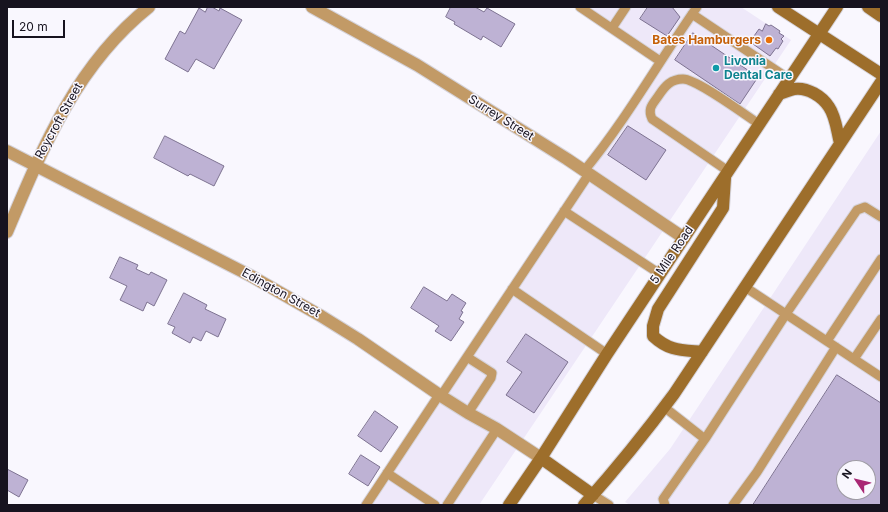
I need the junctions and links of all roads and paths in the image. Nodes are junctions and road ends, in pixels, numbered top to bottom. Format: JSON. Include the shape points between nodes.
{"nodes":[{"id":1,"x":149,"y":7,"type":"edge"},
{"id":2,"x":312,"y":7,"type":"edge"},
{"id":3,"x":580,"y":7,"type":"edge"},
{"id":4,"x":626,"y":7,"type":"edge"},
{"id":5,"x":778,"y":7,"type":"edge"},
{"id":6,"x":837,"y":7,"type":"edge"},
{"id":7,"x":868,"y":7,"type":"edge"},
{"id":8,"x":694,"y":10,"type":"edge"},
{"id":9,"x":881,"y":16,"type":"edge"},
{"id":10,"x":612,"y":28,"type":"junction"},
{"id":11,"x":819,"y":34,"type":"junction"},
{"id":12,"x":660,"y":60,"type":"junction"},
{"id":13,"x":881,"y":74,"type":"edge"},
{"id":14,"x":790,"y":79,"type":"junction"},
{"id":15,"x":881,"y":82,"type":"edge"},
{"id":16,"x":779,"y":94,"type":"junction"},
{"id":17,"x":759,"y":124,"type":"junction"},
{"id":18,"x":840,"y":143,"type":"junction"},
{"id":19,"x":7,"y":151,"type":"edge"},
{"id":20,"x":36,"y":164,"type":"junction"},
{"id":21,"x":587,"y":172,"type":"junction"},
{"id":22,"x":727,"y":174,"type":"junction"},
{"id":23,"x":564,"y":211,"type":"junction"},
{"id":24,"x":881,"y":217,"type":"edge"},
{"id":25,"x":7,"y":232,"type":"edge"},
{"id":26,"x":684,"y":238,"type":"junction"},
{"id":27,"x":881,"y":259,"type":"edge"},
{"id":28,"x":660,"y":274,"type":"junction"},
{"id":29,"x":745,"y":287,"type":"junction"},
{"id":30,"x":512,"y":289,"type":"junction"},
{"id":31,"x":786,"y":314,"type":"junction"},
{"id":32,"x":881,"y":318,"type":"edge"},
{"id":33,"x":827,"y":341,"type":"junction"},
{"id":34,"x":836,"y":347,"type":"junction"},
{"id":35,"x":702,"y":352,"type":"junction"},
{"id":36,"x":606,"y":354,"type":"junction"},
{"id":37,"x":467,"y":357,"type":"junction"},
{"id":38,"x":854,"y":359,"type":"junction"},
{"id":39,"x":881,"y":377,"type":"edge"},
{"id":40,"x":440,"y":395,"type":"junction"},
{"id":41,"x":664,"y":408,"type":"junction"},
{"id":42,"x":468,"y":413,"type":"junction"},
{"id":43,"x":497,"y":429,"type":"junction"},
{"id":44,"x":705,"y":439,"type":"junction"},
{"id":45,"x":541,"y":458,"type":"junction"},
{"id":46,"x":387,"y":473,"type":"junction"},
{"id":47,"x":593,"y":495,"type":"junction"},
{"id":48,"x":366,"y":505,"type":"edge"},
{"id":49,"x":435,"y":505,"type":"edge"},
{"id":50,"x":447,"y":505,"type":"edge"},
{"id":51,"x":509,"y":505,"type":"edge"},
{"id":52,"x":584,"y":505,"type":"edge"},
{"id":53,"x":609,"y":505,"type":"edge"},
{"id":54,"x":665,"y":505,"type":"edge"},
{"id":55,"x":733,"y":505,"type":"edge"}],
"edges":[{"from":1,"to":20,"type":"street","name":"Roycroft Street","via":[[116,37],[78,84]]},
{"from":2,"to":21,"type":"street","name":"Surrey Street","via":[[417,65]]},
{"from":3,"to":10,"type":"lane"},
{"from":4,"to":10,"type":"lane"},
{"from":5,"to":11,"type":"main road"},
{"from":6,"to":11,"type":"main road","name":"5 Mile Road"},
{"from":7,"to":9,"type":"main road"},
{"from":8,"to":12,"type":"lane"},
{"from":8,"to":14,"type":"lane"},
{"from":10,"to":12,"type":"lane"},
{"from":11,"to":13,"type":"main road"},
{"from":11,"to":14,"type":"main road","name":"5 Mile Road"},
{"from":12,"to":21,"type":"lane","via":[[654,74]]},
{"from":14,"to":16,"type":"main road","name":"5 Mile Road"},
{"from":15,"to":18,"type":"main road"},
{"from":16,"to":17,"type":"main road","name":"5 Mile Road"},
{"from":16,"to":18,"type":"main road","via":[[795,89],[807,90],[819,96],[829,107]]},
{"from":17,"to":22,"type":"main road","name":"5 Mile Road"},
{"from":17,"to":22,"type":"lane","via":[[696,83],[684,79],[672,80],[650,107],[652,119]]},
{"from":18,"to":29,"type":"main road"},
{"from":19,"to":20,"type":"street","name":"Edington Street"},
{"from":20,"to":25,"type":"street","name":"Roycroft Street"},
{"from":20,"to":40,"type":"street","name":"Edington Street","via":[[251,276],[314,312]]},
{"from":21,"to":23,"type":"lane"},
{"from":21,"to":26,"type":"street","name":"Surrey Street"},
{"from":22,"to":26,"type":"main road","name":"5 Mile Road"},
{"from":22,"to":35,"type":"main road","via":[[723,208],[658,309],[653,326],[653,336],[662,345]]},
{"from":23,"to":28,"type":"lane"},
{"from":23,"to":30,"type":"lane"},
{"from":24,"to":31,"type":"lane","via":[[865,206],[857,210]]},
{"from":26,"to":28,"type":"main road","name":"5 Mile Road"},
{"from":27,"to":33,"type":"lane"},
{"from":28,"to":36,"type":"main road","name":"5 Mile Road"},
{"from":29,"to":31,"type":"lane"},
{"from":29,"to":35,"type":"main road"},
{"from":30,"to":36,"type":"lane"},
{"from":30,"to":37,"type":"lane"},
{"from":31,"to":33,"type":"lane"},
{"from":31,"to":44,"type":"lane"},
{"from":32,"to":38,"type":"lane"},
{"from":33,"to":34,"type":"lane"},
{"from":34,"to":38,"type":"lane"},
{"from":34,"to":55,"type":"lane","via":[[757,472]]},
{"from":35,"to":41,"type":"main road"},
{"from":36,"to":45,"type":"main road","name":"5 Mile Road"},
{"from":37,"to":40,"type":"lane"},
{"from":37,"to":42,"type":"lane","via":[[492,373]]},
{"from":38,"to":39,"type":"lane"},
{"from":40,"to":42,"type":"street","name":"Edington Street"},
{"from":40,"to":46,"type":"lane"},
{"from":41,"to":44,"type":"lane"},
{"from":41,"to":47,"type":"main road"},
{"from":42,"to":43,"type":"street","name":"Edington Street"},
{"from":43,"to":45,"type":"street","name":"Edington Street"},
{"from":43,"to":50,"type":"lane"},
{"from":44,"to":54,"type":"lane","via":[[663,500]]},
{"from":45,"to":47,"type":"main road"},
{"from":45,"to":51,"type":"main road","name":"5 Mile Road"},
{"from":46,"to":48,"type":"lane"},
{"from":46,"to":49,"type":"lane"},
{"from":47,"to":52,"type":"main road"},
{"from":47,"to":53,"type":"lane"}]}
